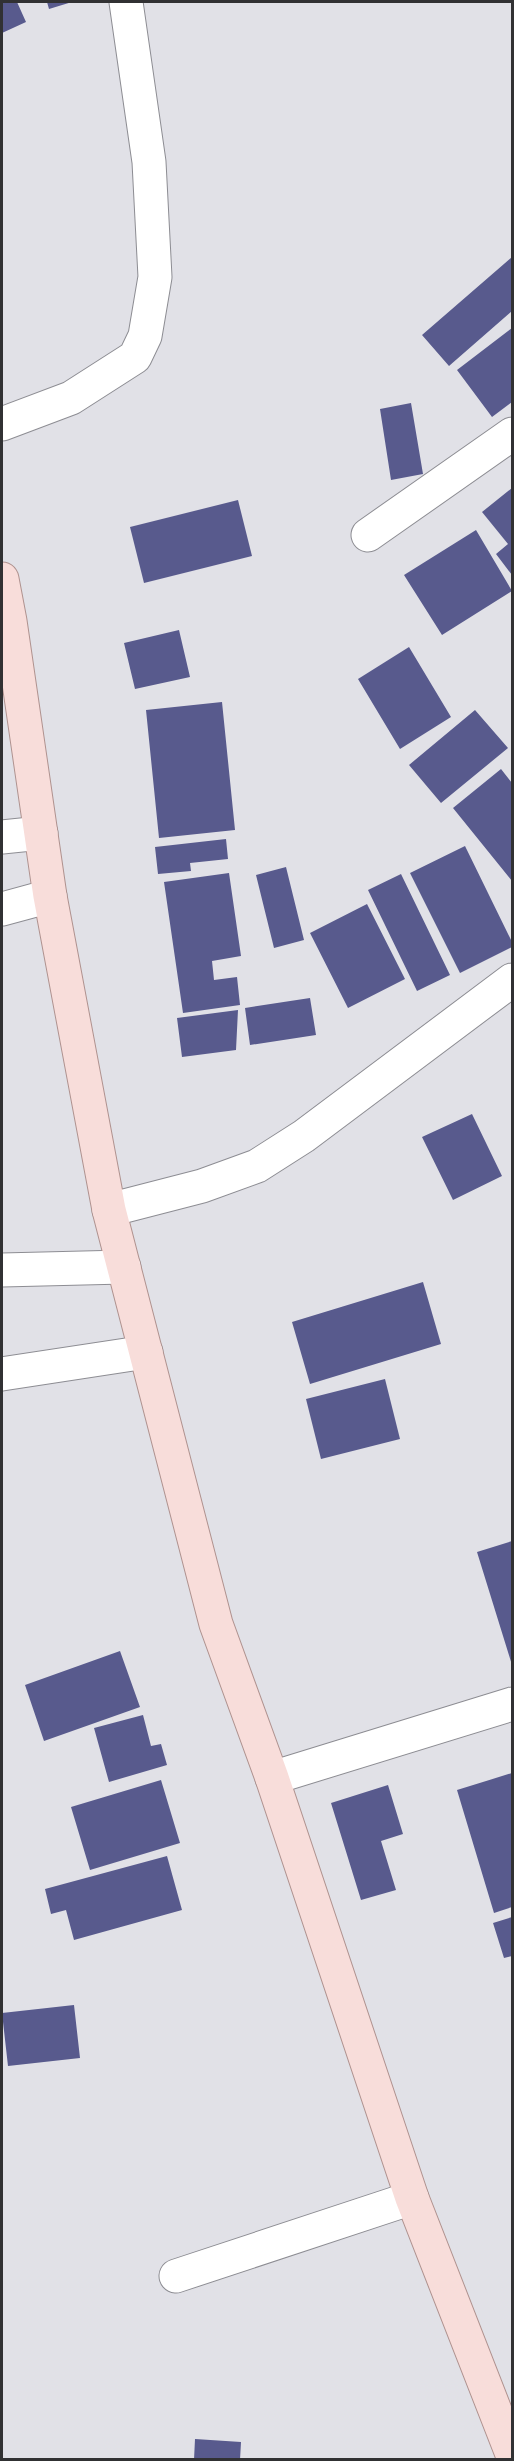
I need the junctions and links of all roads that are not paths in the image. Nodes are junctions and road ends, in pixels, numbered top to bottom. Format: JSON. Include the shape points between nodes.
{"nodes":[{"id":1,"x":126,"y":2,"type":"edge"},
{"id":2,"x":2,"y":424,"type":"edge"},
{"id":3,"x":513,"y":434,"type":"edge"},
{"id":4,"x":368,"y":535,"type":"dead end"},
{"id":5,"x":2,"y":579,"type":"edge"},
{"id":6,"x":6,"y":621,"type":"edge"},
{"id":7,"x":13,"y":715,"type":"edge"},
{"id":8,"x":41,"y":832,"type":"junction"},
{"id":9,"x":2,"y":837,"type":"edge"},
{"id":10,"x":50,"y":896,"type":"junction"},
{"id":11,"x":2,"y":909,"type":"edge"},
{"id":12,"x":513,"y":980,"type":"edge"},
{"id":13,"x":109,"y":1210,"type":"junction"},
{"id":14,"x":124,"y":1267,"type":"junction"},
{"id":15,"x":2,"y":1269,"type":"edge"},
{"id":16,"x":146,"y":1352,"type":"junction"},
{"id":17,"x":2,"y":1374,"type":"edge"},
{"id":18,"x":513,"y":1704,"type":"edge"},
{"id":19,"x":272,"y":1778,"type":"junction"},
{"id":20,"x":412,"y":2198,"type":"junction"},
{"id":21,"x":176,"y":2276,"type":"dead end"},
{"id":22,"x":513,"y":2454,"type":"edge"}],
"edges":[{"from":1,"to":2,"type":"street","via":[[149,162],[154,277],[145,336],[135,357],[71,398]]},
{"from":3,"to":4,"type":"street"},
{"from":5,"to":6,"type":"main road"},
{"from":6,"to":7,"type":"main road"},
{"from":7,"to":8,"type":"main road"},
{"from":8,"to":9,"type":"street"},
{"from":8,"to":10,"type":"main road"},
{"from":10,"to":11,"type":"street"},
{"from":10,"to":13,"type":"main road"},
{"from":12,"to":13,"type":"street","via":[[304,1136],[256,1166],[202,1186]]},
{"from":13,"to":14,"type":"main road"},
{"from":14,"to":15,"type":"street"},
{"from":14,"to":16,"type":"main road"},
{"from":16,"to":17,"type":"street"},
{"from":16,"to":19,"type":"main road","via":[[216,1624]]},
{"from":18,"to":19,"type":"street"},
{"from":19,"to":20,"type":"main road"},
{"from":20,"to":21,"type":"street"},
{"from":20,"to":22,"type":"main road"}]}
